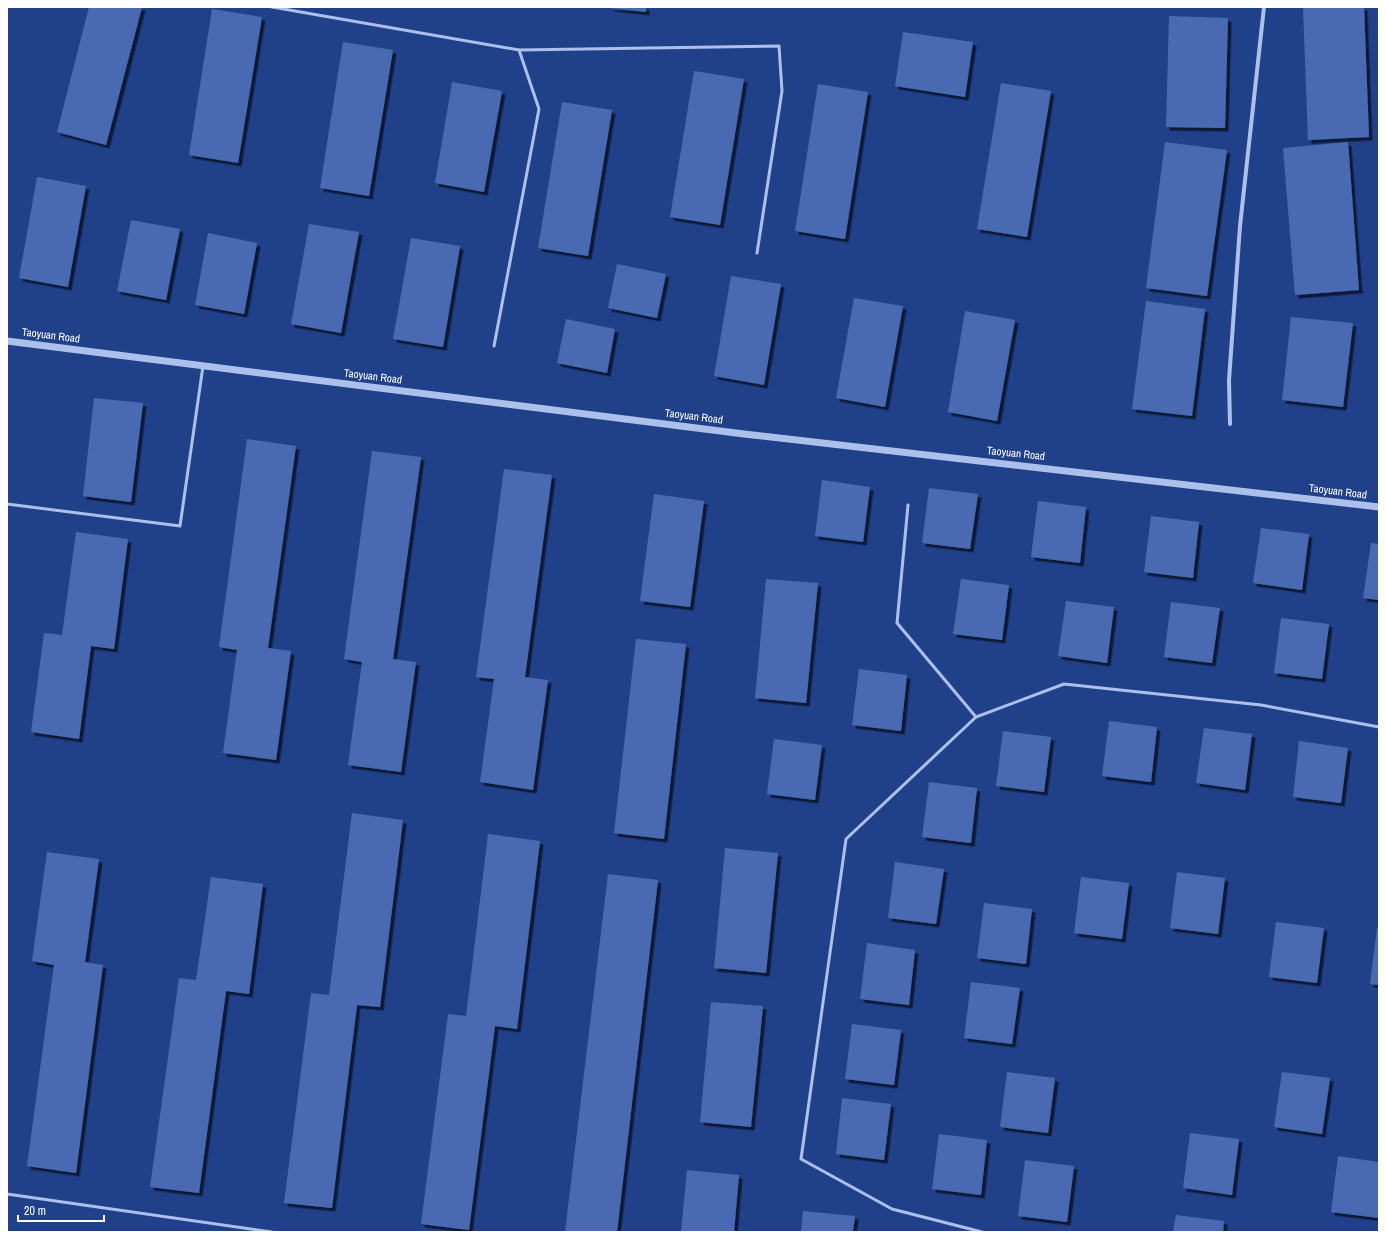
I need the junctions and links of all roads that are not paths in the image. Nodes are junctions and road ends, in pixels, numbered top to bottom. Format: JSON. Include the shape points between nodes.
{"nodes":[{"id":1,"x":272,"y":7,"type":"edge"},
{"id":2,"x":1264,"y":7,"type":"edge"},
{"id":3,"x":519,"y":50,"type":"junction"},
{"id":4,"x":757,"y":253,"type":"dead end"},
{"id":5,"x":7,"y":341,"type":"edge"},
{"id":6,"x":494,"y":346,"type":"dead end"},
{"id":7,"x":204,"y":365,"type":"junction"},
{"id":8,"x":1230,"y":424,"type":"dead end"},
{"id":9,"x":7,"y":504,"type":"edge"},
{"id":10,"x":908,"y":505,"type":"dead end"},
{"id":11,"x":1379,"y":508,"type":"edge"},
{"id":12,"x":976,"y":717,"type":"junction"},
{"id":13,"x":1379,"y":727,"type":"edge"},
{"id":14,"x":7,"y":1194,"type":"edge"},
{"id":15,"x":272,"y":1232,"type":"edge"},
{"id":16,"x":982,"y":1232,"type":"edge"}],
"edges":[{"from":1,"to":3,"type":"lane"},
{"from":2,"to":8,"type":"street","via":[[1240,226],[1229,380]]},
{"from":3,"to":4,"type":"lane","via":[[779,46],[782,90]]},
{"from":3,"to":6,"type":"lane","via":[[539,109]]},
{"from":5,"to":7,"type":"street","name":"Taoyuan Road"},
{"from":7,"to":9,"type":"lane","via":[[180,526]]},
{"from":7,"to":11,"type":"street","name":"Taoyuan Road","via":[[744,434]]},
{"from":10,"to":12,"type":"lane","via":[[897,623]]},
{"from":12,"to":13,"type":"lane","via":[[1064,684],[1261,705]]},
{"from":12,"to":16,"type":"lane","via":[[846,838],[801,1159],[892,1209]]},
{"from":14,"to":15,"type":"lane"}]}
